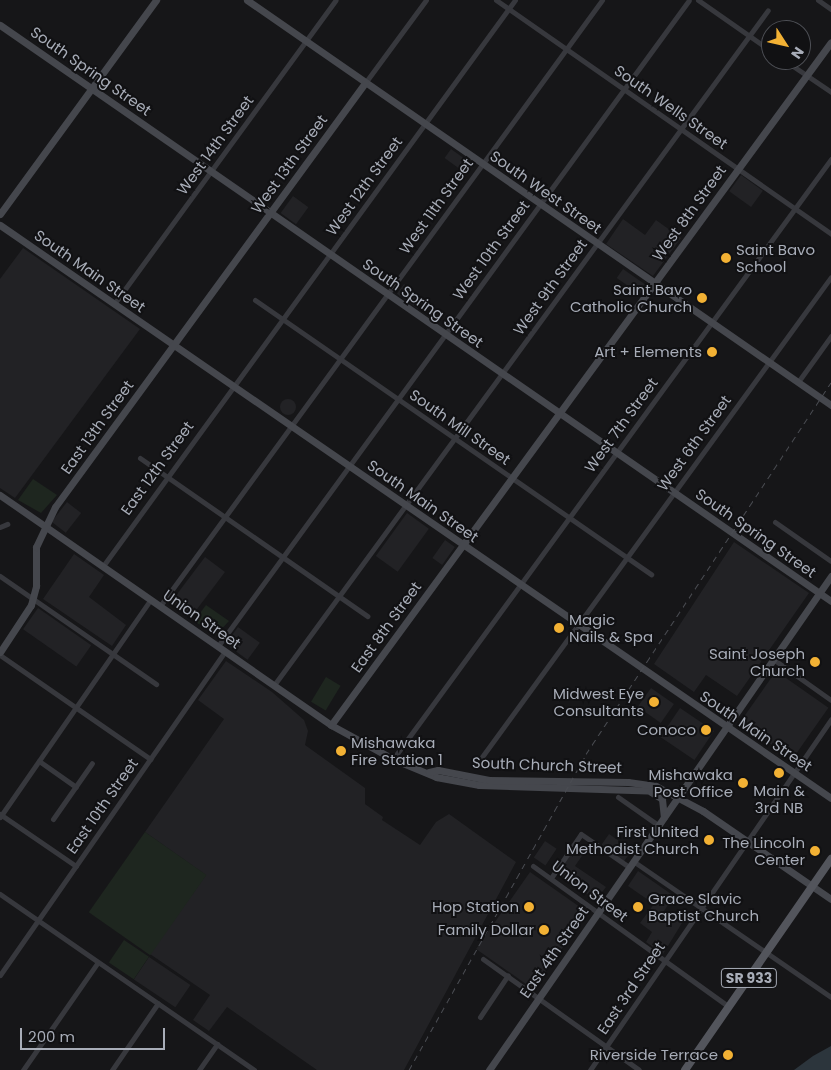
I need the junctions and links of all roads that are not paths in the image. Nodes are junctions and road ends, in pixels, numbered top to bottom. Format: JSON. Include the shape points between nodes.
{"nodes":[{"id":1,"x":156,"y":0,"type":"edge"},
{"id":2,"x":247,"y":0,"type":"edge"},
{"id":3,"x":336,"y":0,"type":"edge"},
{"id":4,"x":426,"y":0,"type":"edge"},
{"id":5,"x":496,"y":0,"type":"edge"},
{"id":6,"x":515,"y":0,"type":"edge"},
{"id":7,"x":602,"y":0,"type":"edge"},
{"id":8,"x":689,"y":0,"type":"edge"},
{"id":9,"x":698,"y":0,"type":"edge"},
{"id":10,"x":818,"y":0,"type":"edge"},
{"id":11,"x":508,"y":9,"type":"junction"},
{"id":12,"x":831,"y":9,"type":"edge"},
{"id":13,"x":768,"y":10,"type":"dead end"},
{"id":14,"x":0,"y":25,"type":"edge"},
{"id":15,"x":749,"y":36,"type":"junction"},
{"id":16,"x":306,"y":42,"type":"junction"},
{"id":17,"x":831,"y":42,"type":"edge"},
{"id":18,"x":761,"y":44,"type":"edge"},
{"id":19,"x":566,"y":49,"type":"junction"},
{"id":20,"x":798,"y":70,"type":"edge"},
{"id":21,"x":806,"y":76,"type":"junction"},
{"id":22,"x":365,"y":83,"type":"junction"},
{"id":23,"x":92,"y":88,"type":"junction"},
{"id":24,"x":624,"y":90,"type":"junction"},
{"id":25,"x":831,"y":92,"type":"edge"},
{"id":26,"x":424,"y":124,"type":"junction"},
{"id":27,"x":681,"y":129,"type":"junction"},
{"id":28,"x":831,"y":159,"type":"edge"},
{"id":29,"x":481,"y":164,"type":"junction"},
{"id":30,"x":739,"y":169,"type":"junction"},
{"id":31,"x":211,"y":172,"type":"junction"},
{"id":32,"x":539,"y":204,"type":"junction"},
{"id":33,"x":795,"y":208,"type":"junction"},
{"id":34,"x":270,"y":213,"type":"junction"},
{"id":35,"x":0,"y":214,"type":"edge"},
{"id":36,"x":0,"y":225,"type":"edge"},
{"id":37,"x":831,"y":234,"type":"edge"},
{"id":38,"x":597,"y":244,"type":"junction"},
{"id":39,"x":330,"y":254,"type":"junction"},
{"id":40,"x":831,"y":276,"type":"edge"},
{"id":41,"x":654,"y":284,"type":"junction"},
{"id":42,"x":387,"y":294,"type":"junction"},
{"id":43,"x":254,"y":300,"type":"dead end"},
{"id":44,"x":114,"y":304,"type":"junction"},
{"id":45,"x":282,"y":319,"type":"junction"},
{"id":46,"x":712,"y":323,"type":"junction"},
{"id":47,"x":444,"y":334,"type":"junction"},
{"id":48,"x":831,"y":336,"type":"edge"},
{"id":49,"x":174,"y":345,"type":"junction"},
{"id":50,"x":340,"y":359,"type":"junction"},
{"id":51,"x":768,"y":362,"type":"junction"},
{"id":52,"x":501,"y":374,"type":"junction"},
{"id":53,"x":798,"y":382,"type":"junction"},
{"id":54,"x":233,"y":387,"type":"junction"},
{"id":55,"x":397,"y":399,"type":"junction"},
{"id":56,"x":831,"y":405,"type":"edge"},
{"id":57,"x":559,"y":414,"type":"junction"},
{"id":58,"x":291,"y":426,"type":"junction"},
{"id":59,"x":454,"y":438,"type":"junction"},
{"id":60,"x":616,"y":453,"type":"junction"},
{"id":61,"x":140,"y":458,"type":"dead end"},
{"id":62,"x":348,"y":466,"type":"junction"},
{"id":63,"x":167,"y":478,"type":"junction"},
{"id":64,"x":512,"y":479,"type":"junction"},
{"id":65,"x":673,"y":493,"type":"junction"},
{"id":66,"x":0,"y":496,"type":"edge"},
{"id":67,"x":406,"y":506,"type":"junction"},
{"id":68,"x":224,"y":517,"type":"junction"},
{"id":69,"x":568,"y":517,"type":"junction"},
{"id":70,"x":775,"y":522,"type":"dead end"},
{"id":71,"x":7,"y":524,"type":"dead end"},
{"id":72,"x":44,"y":526,"type":"junction"},
{"id":73,"x":0,"y":527,"type":"edge"},
{"id":74,"x":462,"y":546,"type":"junction"},
{"id":75,"x":282,"y":557,"type":"junction"},
{"id":76,"x":627,"y":557,"type":"junction"},
{"id":77,"x":831,"y":561,"type":"edge"},
{"id":78,"x":102,"y":566,"type":"junction"},
{"id":79,"x":651,"y":574,"type":"dead end"},
{"id":80,"x":0,"y":576,"type":"edge"},
{"id":81,"x":831,"y":576,"type":"edge"},
{"id":82,"x":520,"y":585,"type":"junction"},
{"id":83,"x":819,"y":593,"type":"junction"},
{"id":84,"x":339,"y":596,"type":"junction"},
{"id":85,"x":34,"y":599,"type":"junction"},
{"id":86,"x":150,"y":600,"type":"junction"},
{"id":87,"x":831,"y":602,"type":"edge"},
{"id":88,"x":160,"y":606,"type":"junction"},
{"id":89,"x":367,"y":616,"type":"dead end"},
{"id":90,"x":577,"y":625,"type":"junction"},
{"id":91,"x":218,"y":646,"type":"junction"},
{"id":92,"x":225,"y":651,"type":"junction"},
{"id":93,"x":0,"y":654,"type":"edge"},
{"id":94,"x":113,"y":654,"type":"junction"},
{"id":95,"x":773,"y":659,"type":"junction"},
{"id":96,"x":156,"y":684,"type":"dead end"},
{"id":97,"x":274,"y":685,"type":"junction"},
{"id":98,"x":831,"y":700,"type":"edge"},
{"id":99,"x":76,"y":708,"type":"junction"},
{"id":100,"x":831,"y":719,"type":"edge"},
{"id":101,"x":331,"y":725,"type":"junction"},
{"id":102,"x":726,"y":727,"type":"junction"},
{"id":103,"x":150,"y":759,"type":"junction"},
{"id":104,"x":393,"y":759,"type":"junction"},
{"id":105,"x":39,"y":761,"type":"junction"},
{"id":106,"x":92,"y":763,"type":"dead end"},
{"id":107,"x":476,"y":765,"type":"dead end"},
{"id":108,"x":429,"y":772,"type":"junction"},
{"id":109,"x":793,"y":772,"type":"junction"},
{"id":110,"x":76,"y":787,"type":"junction"},
{"id":111,"x":649,"y":790,"type":"junction"},
{"id":112,"x":662,"y":791,"type":"junction"},
{"id":113,"x":618,"y":797,"type":"dead end"},
{"id":114,"x":678,"y":797,"type":"junction"},
{"id":115,"x":831,"y":798,"type":"edge"},
{"id":116,"x":1,"y":815,"type":"edge"},
{"id":117,"x":664,"y":817,"type":"junction"},
{"id":118,"x":54,"y":819,"type":"dead end"},
{"id":119,"x":658,"y":825,"type":"junction"},
{"id":120,"x":746,"y":842,"type":"junction"},
{"id":121,"x":831,"y":859,"type":"edge"},
{"id":122,"x":631,"y":864,"type":"junction"},
{"id":123,"x":76,"y":866,"type":"junction"},
{"id":124,"x":533,"y":866,"type":"dead end"},
{"id":125,"x":551,"y":878,"type":"junction"},
{"id":126,"x":812,"y":886,"type":"junction"},
{"id":127,"x":0,"y":894,"type":"edge"},
{"id":128,"x":831,"y":899,"type":"edge"},
{"id":129,"x":700,"y":908,"type":"junction"},
{"id":130,"x":598,"y":913,"type":"junction"},
{"id":131,"x":38,"y":920,"type":"junction"},
{"id":132,"x":766,"y":953,"type":"junction"},
{"id":133,"x":483,"y":959,"type":"dead end"},
{"id":134,"x":98,"y":962,"type":"junction"},
{"id":135,"x":664,"y":962,"type":"junction"},
{"id":136,"x":0,"y":975,"type":"edge"},
{"id":137,"x":508,"y":975,"type":"junction"},
{"id":138,"x":831,"y":997,"type":"edge"},
{"id":139,"x":539,"y":998,"type":"junction"},
{"id":140,"x":158,"y":1003,"type":"junction"},
{"id":141,"x":729,"y":1007,"type":"junction"},
{"id":142,"x":480,"y":1017,"type":"dead end"},
{"id":143,"x":217,"y":1044,"type":"junction"},
{"id":144,"x":606,"y":1047,"type":"junction"},
{"id":145,"x":23,"y":1070,"type":"edge"},
{"id":146,"x":112,"y":1070,"type":"edge"},
{"id":147,"x":199,"y":1070,"type":"edge"},
{"id":148,"x":254,"y":1070,"type":"edge"},
{"id":149,"x":489,"y":1070,"type":"edge"},
{"id":150,"x":590,"y":1070,"type":"edge"},
{"id":151,"x":639,"y":1070,"type":"edge"},
{"id":152,"x":685,"y":1070,"type":"edge"}],
"edges":[{"from":1,"to":23,"type":"street"},
{"from":2,"to":16,"type":"street","name":"South West Street"},
{"from":3,"to":16,"type":"street","name":"West 14th Street"},
{"from":4,"to":22,"type":"street","name":"West 13th Street"},
{"from":5,"to":11,"type":"street","name":"South Wells Street"},
{"from":6,"to":11,"type":"street","name":"West 12th Street"},
{"from":7,"to":19,"type":"street","name":"West 11th Street"},
{"from":8,"to":24,"type":"street","name":"West 10th Street"},
{"from":9,"to":15,"type":"street"},
{"from":10,"to":12,"type":"street"},
{"from":11,"to":19,"type":"street","name":"South Wells Street"},
{"from":11,"to":26,"type":"street","name":"West 12th Street"},
{"from":13,"to":15,"type":"street","name":"West 9th Street"},
{"from":14,"to":23,"type":"street","name":"South Spring Street"},
{"from":15,"to":18,"type":"street"},
{"from":15,"to":27,"type":"street","name":"West 9th Street"},
{"from":16,"to":22,"type":"street","name":"South West Street"},
{"from":16,"to":31,"type":"street","name":"West 14th Street"},
{"from":17,"to":21,"type":"street","name":"West 8th Street"},
{"from":19,"to":24,"type":"street","name":"South Wells Street"},
{"from":19,"to":29,"type":"street","name":"West 11th Street"},
{"from":20,"to":21,"type":"street"},
{"from":21,"to":25,"type":"street"},
{"from":21,"to":30,"type":"street","name":"West 8th Street"},
{"from":22,"to":26,"type":"street","name":"South West Street"},
{"from":22,"to":34,"type":"street","name":"West 13th Street"},
{"from":23,"to":31,"type":"street","name":"South Spring Street"},
{"from":23,"to":35,"type":"street"},
{"from":24,"to":27,"type":"street","name":"South Wells Street"},
{"from":24,"to":32,"type":"street","name":"West 10th Street"},
{"from":26,"to":29,"type":"street","name":"South West Street"},
{"from":26,"to":39,"type":"street","name":"West 12th Street"},
{"from":27,"to":30,"type":"street","name":"South Wells Street"},
{"from":27,"to":38,"type":"street","name":"West 9th Street"},
{"from":28,"to":33,"type":"street","name":"West 7th Street"},
{"from":29,"to":32,"type":"street","name":"South West Street"},
{"from":29,"to":42,"type":"street","name":"West 11th Street"},
{"from":30,"to":33,"type":"street","name":"South Wells Street"},
{"from":30,"to":41,"type":"street","name":"West 8th Street"},
{"from":31,"to":34,"type":"street","name":"South Spring Street"},
{"from":31,"to":44,"type":"street","name":"West 14th Street"},
{"from":32,"to":38,"type":"street","name":"South West Street"},
{"from":32,"to":47,"type":"street","name":"West 10th Street"},
{"from":33,"to":37,"type":"street","name":"South Wells Street"},
{"from":33,"to":46,"type":"street","name":"West 7th Street"},
{"from":34,"to":39,"type":"street","name":"South Spring Street"},
{"from":34,"to":49,"type":"street","name":"West 13th Street"},
{"from":36,"to":44,"type":"street","name":"South Main Street"},
{"from":38,"to":41,"type":"street","name":"South West Street"},
{"from":38,"to":52,"type":"street","name":"West 9th Street"},
{"from":39,"to":42,"type":"street","name":"South Spring Street"},
{"from":39,"to":45,"type":"street","name":"West 12th Street"},
{"from":40,"to":51,"type":"street","name":"West 6th Street"},
{"from":41,"to":46,"type":"street","name":"South West Street"},
{"from":41,"to":57,"type":"street","name":"West 8th Street"},
{"from":42,"to":47,"type":"street","name":"South Spring Street"},
{"from":42,"to":50,"type":"street","name":"West 11th Street"},
{"from":43,"to":45,"type":"street","name":"South Mill Street"},
{"from":44,"to":49,"type":"street","name":"South Main Street"},
{"from":45,"to":50,"type":"street","name":"South Mill Street"},
{"from":45,"to":54,"type":"street","name":"West 12th Street"},
{"from":46,"to":51,"type":"street","name":"South West Street"},
{"from":46,"to":60,"type":"street","name":"West 7th Street"},
{"from":47,"to":52,"type":"street","name":"South Spring Street"},
{"from":47,"to":55,"type":"street","name":"West 10th Street"},
{"from":48,"to":53,"type":"street"},
{"from":49,"to":54,"type":"street","name":"South Main Street"},
{"from":49,"to":72,"type":"street","name":"East 13th Street"},
{"from":50,"to":55,"type":"street","name":"South Mill Street"},
{"from":50,"to":58,"type":"street","name":"West 11th Street"},
{"from":51,"to":53,"type":"street","name":"South West Street"},
{"from":51,"to":65,"type":"street","name":"West 6th Street"},
{"from":52,"to":57,"type":"street","name":"South Spring Street"},
{"from":52,"to":59,"type":"street","name":"West 9th Street"},
{"from":53,"to":56,"type":"street","name":"South West Street"},
{"from":54,"to":58,"type":"street","name":"South Main Street"},
{"from":54,"to":63,"type":"street","name":"East 12th Street"},
{"from":55,"to":59,"type":"street","name":"South Mill Street"},
{"from":55,"to":62,"type":"street","name":"West 10th Street"},
{"from":57,"to":60,"type":"street","name":"South Spring Street"},
{"from":57,"to":64,"type":"street","name":"West 8th Street"},
{"from":58,"to":62,"type":"street","name":"South Main Street"},
{"from":58,"to":68,"type":"street","name":"West 11th Street"},
{"from":59,"to":64,"type":"street","name":"South Mill Street"},
{"from":59,"to":67,"type":"street","name":"West 9th Street"},
{"from":60,"to":65,"type":"street","name":"South Spring Street"},
{"from":60,"to":69,"type":"street","name":"West 7th Street"},
{"from":61,"to":63,"type":"street"},
{"from":62,"to":67,"type":"street","name":"South Main Street"},
{"from":62,"to":75,"type":"street"},
{"from":63,"to":68,"type":"street"},
{"from":63,"to":78,"type":"street","name":"East 12th Street"},
{"from":64,"to":69,"type":"street","name":"South Mill Street"},
{"from":64,"to":74,"type":"street","name":"West 8th Street"},
{"from":65,"to":76,"type":"street","name":"West 6th Street"},
{"from":65,"to":83,"type":"street","name":"South Spring Street"},
{"from":66,"to":72,"type":"street","name":"Union Street"},
{"from":67,"to":74,"type":"street","name":"South Main Street"},
{"from":67,"to":84,"type":"street","name":"West 9th Street"},
{"from":68,"to":75,"type":"street"},
{"from":68,"to":88,"type":"street","name":"West 11th Street"},
{"from":69,"to":76,"type":"street","name":"South Mill Street"},
{"from":69,"to":82,"type":"street","name":"West 7th Street"},
{"from":70,"to":77,"type":"street"},
{"from":71,"to":73,"type":"street"},
{"from":72,"to":78,"type":"street","name":"Union Street"},
{"from":72,"to":85,"type":"street","via":[[34,554]]},
{"from":74,"to":82,"type":"street","name":"South Main Street"},
{"from":74,"to":101,"type":"street","name":"East 8th Street"},
{"from":75,"to":84,"type":"street"},
{"from":75,"to":91,"type":"street"},
{"from":76,"to":79,"type":"street","name":"South Mill Street"},
{"from":76,"to":90,"type":"street","name":"West 6th Street"},
{"from":78,"to":86,"type":"street","name":"Union Street"},
{"from":80,"to":85,"type":"street"},
{"from":81,"to":83,"type":"street","name":"East 4th Street"},
{"from":82,"to":90,"type":"street","name":"South Main Street"},
{"from":82,"to":104,"type":"street","name":"West 7th Street"},
{"from":83,"to":87,"type":"street","name":"South Spring Street"},
{"from":83,"to":95,"type":"street","name":"East 4th Street"},
{"from":84,"to":89,"type":"street"},
{"from":84,"to":97,"type":"street","name":"West 9th Street"},
{"from":85,"to":93,"type":"street"},
{"from":85,"to":94,"type":"street"},
{"from":86,"to":88,"type":"street","name":"Union Street"},
{"from":86,"to":94,"type":"street"},
{"from":88,"to":91,"type":"street","name":"Union Street"},
{"from":90,"to":102,"type":"street","name":"South Main Street"},
{"from":90,"to":107,"type":"street","name":"West 6th Street"},
{"from":91,"to":92,"type":"street","name":"Union Street"},
{"from":92,"to":97,"type":"street","name":"Union Street"},
{"from":92,"to":103,"type":"street","name":"East 10th Street"},
{"from":93,"to":99,"type":"street"},
{"from":94,"to":96,"type":"street"},
{"from":94,"to":99,"type":"street"},
{"from":95,"to":98,"type":"street"},
{"from":95,"to":102,"type":"street","name":"East 4th Street"},
{"from":97,"to":101,"type":"street","name":"Union Street"},
{"from":99,"to":103,"type":"street"},
{"from":99,"to":105,"type":"street"},
{"from":100,"to":109,"type":"street","name":"East 3rd Street"},
{"from":101,"to":104,"type":"street","name":"Union Street"},
{"from":102,"to":109,"type":"street","name":"South Main Street"},
{"from":102,"to":114,"type":"street","name":"East 4th Street"},
{"from":103,"to":123,"type":"street","name":"East 10th Street"},
{"from":104,"to":108,"type":"street","name":"South Church Street"},
{"from":105,"to":110,"type":"street"},
{"from":105,"to":116,"type":"street"},
{"from":106,"to":110,"type":"street"},
{"from":108,"to":111,"type":"street","name":"South Church Street","via":[[436,777],[489,786]]},
{"from":108,"to":112,"type":"street","name":"South Church Street","via":[[438,770],[502,780],[641,782]]},
{"from":109,"to":115,"type":"street","name":"South Main Street"},
{"from":109,"to":120,"type":"street","name":"East 3rd Street"},
{"from":110,"to":118,"type":"street"},
{"from":111,"to":112,"type":"street","name":"South Church Street"},
{"from":111,"to":117,"type":"street","via":[[662,800]]},
{"from":112,"to":114,"type":"street","name":"South Church Street"},
{"from":113,"to":119,"type":"street"},
{"from":114,"to":117,"type":"street","name":"East 4th Street"},
{"from":114,"to":120,"type":"street","name":"South Church Street"},
{"from":116,"to":123,"type":"street"},
{"from":117,"to":119,"type":"street","name":"East 4th Street"},
{"from":119,"to":122,"type":"street","name":"East 4th Street"},
{"from":120,"to":126,"type":"street","name":"South Church Street"},
{"from":120,"to":129,"type":"street","name":"East 3rd Street"},
{"from":121,"to":126,"type":"main road","number":"SR 933"},
{"from":122,"to":125,"type":"street","via":[[581,834]]},
{"from":122,"to":129,"type":"street"},
{"from":122,"to":130,"type":"street","name":"East 4th Street"},
{"from":123,"to":131,"type":"street","name":"East 10th Street"},
{"from":124,"to":125,"type":"street","name":"Union Street"},
{"from":125,"to":130,"type":"street","name":"Union Street"},
{"from":126,"to":128,"type":"street","name":"South Church Street"},
{"from":126,"to":132,"type":"main road","number":"SR 933"},
{"from":127,"to":131,"type":"street"},
{"from":129,"to":132,"type":"street"},
{"from":129,"to":135,"type":"street","name":"East 3rd Street"},
{"from":130,"to":135,"type":"street","name":"Union Street"},
{"from":130,"to":139,"type":"street","name":"East 4th Street"},
{"from":131,"to":134,"type":"street"},
{"from":131,"to":136,"type":"street","name":"East 10th Street"},
{"from":132,"to":138,"type":"street"},
{"from":132,"to":141,"type":"main road","number":"SR 933"},
{"from":133,"to":137,"type":"street"},
{"from":134,"to":140,"type":"street"},
{"from":134,"to":145,"type":"street"},
{"from":135,"to":141,"type":"street","name":"Union Street"},
{"from":135,"to":144,"type":"street","name":"East 3rd Street"},
{"from":137,"to":139,"type":"street"},
{"from":137,"to":142,"type":"street"},
{"from":139,"to":144,"type":"street"},
{"from":139,"to":149,"type":"street","name":"East 4th Street"},
{"from":140,"to":143,"type":"street"},
{"from":140,"to":146,"type":"street"},
{"from":141,"to":152,"type":"main road","number":"SR 933"},
{"from":143,"to":147,"type":"street"},
{"from":143,"to":148,"type":"street"},
{"from":144,"to":150,"type":"street","name":"East 3rd Street"},
{"from":144,"to":151,"type":"street"}]}
